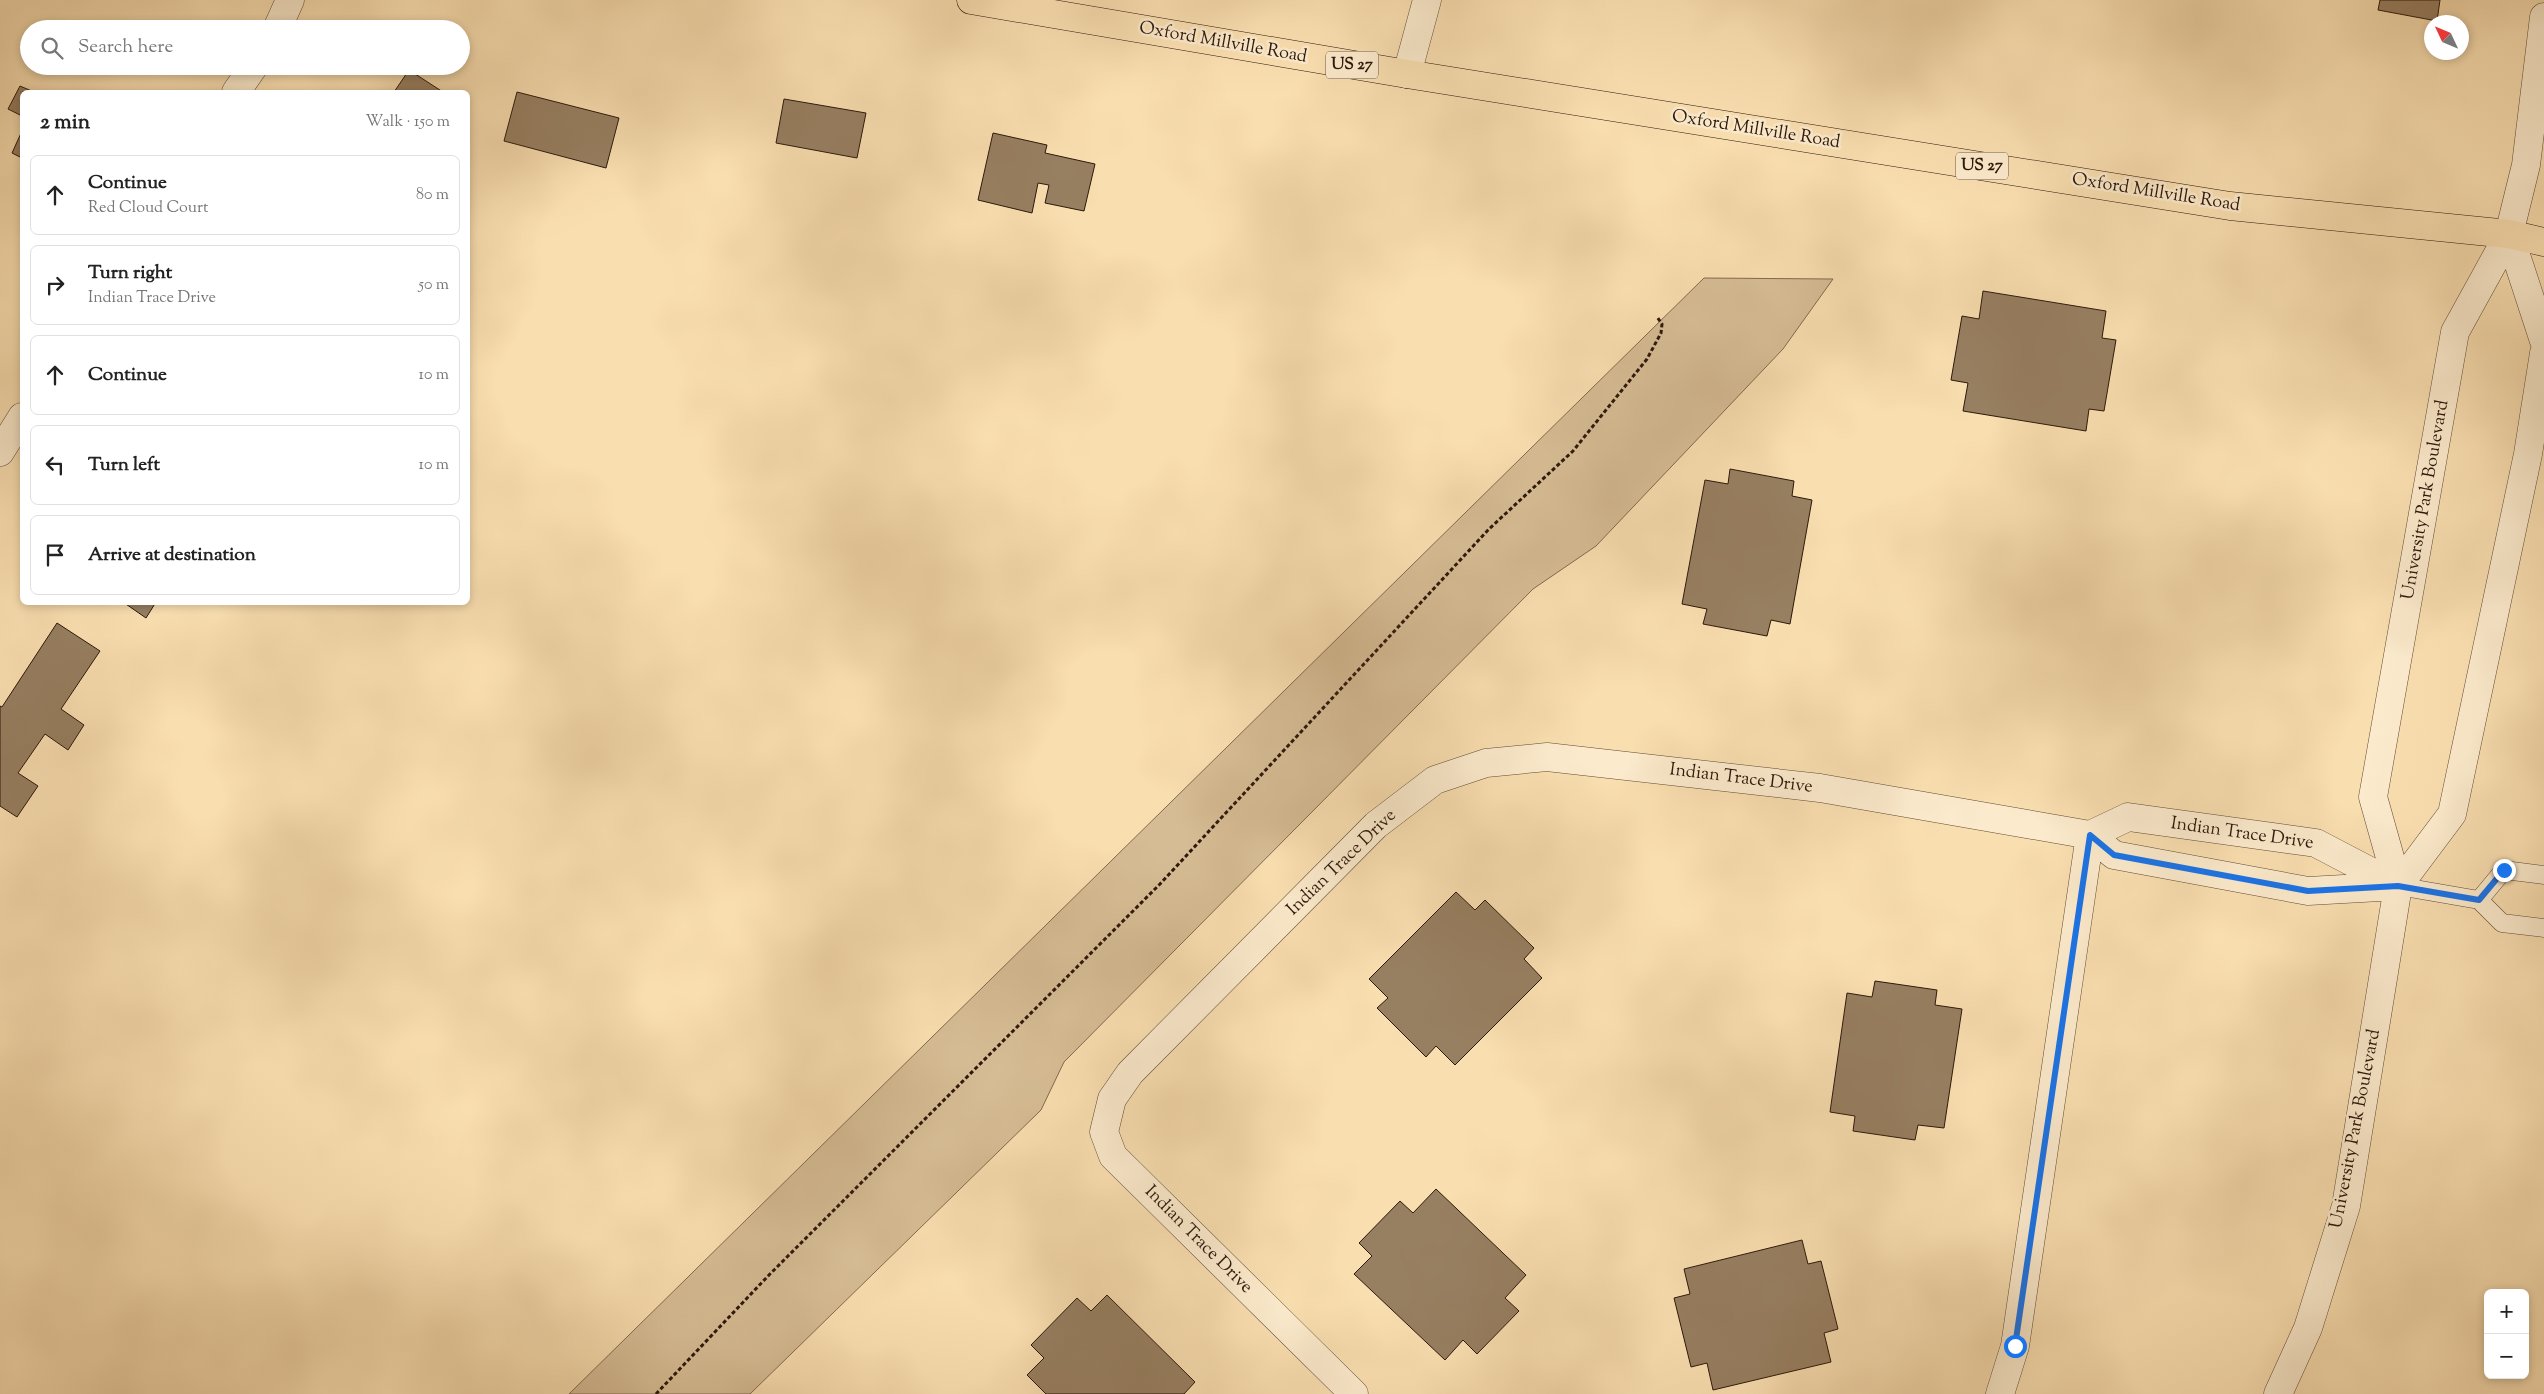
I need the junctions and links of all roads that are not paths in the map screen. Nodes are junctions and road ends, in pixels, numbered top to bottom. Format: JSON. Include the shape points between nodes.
{"nodes":[{"id":1,"x":290,"y":0,"type":"edge"},
{"id":2,"x":971,"y":0,"type":"edge"},
{"id":3,"x":1427,"y":0,"type":"edge"},
{"id":4,"x":2544,"y":17,"type":"edge"},
{"id":5,"x":280,"y":20,"type":"edge"},
{"id":6,"x":1407,"y":74,"type":"junction"},
{"id":7,"x":248,"y":75,"type":"edge"},
{"id":8,"x":237,"y":90,"type":"edge"},
{"id":9,"x":2509,"y":234,"type":"junction"},
{"id":10,"x":2544,"y":242,"type":"edge"},
{"id":11,"x":2544,"y":340,"type":"edge"},
{"id":12,"x":2544,"y":353,"type":"edge"},
{"id":13,"x":20,"y":420,"type":"edge"},
{"id":14,"x":0,"y":452,"type":"edge"},
{"id":15,"x":2090,"y":835,"type":"junction"},
{"id":16,"x":2544,"y":875,"type":"edge"},
{"id":17,"x":2398,"y":886,"type":"junction"},
{"id":18,"x":2479,"y":900,"type":"junction"},
{"id":19,"x":2544,"y":928,"type":"edge"},
{"id":20,"x":1354,"y":1394,"type":"edge"},
{"id":21,"x":2000,"y":1394,"type":"edge"},
{"id":22,"x":2278,"y":1394,"type":"edge"}],
"edges":[{"from":1,"to":5,"type":"street"},
{"from":2,"to":6,"type":"highway","name":"Oxford Millville Road","number":"US 27"},
{"from":3,"to":6,"type":"street"},
{"from":4,"to":9,"type":"street","name":"University Park Boulevard","via":[[2526,165]]},
{"from":6,"to":9,"type":"highway","name":"Oxford Millville Road","number":"US 27","via":[[2230,206]]},
{"from":7,"to":8,"type":"street"},
{"from":9,"to":10,"type":"highway","name":"Oxford Millville Road","number":"US 27"},
{"from":9,"to":11,"type":"street"},
{"from":9,"to":17,"type":"street","name":"University Park Boulevard","via":[[2456,332],[2375,787],[2374,797]]},
{"from":12,"to":17,"type":"street","name":"University Park Boulevard","via":[[2528,454],[2452,814]]},
{"from":13,"to":14,"type":"street"},
{"from":15,"to":17,"type":"street","name":"Indian Trace Drive","via":[[2114,855],[2308,891]]},
{"from":15,"to":17,"type":"street","name":"Indian Trace Drive","via":[[2128,818],[2316,842]]},
{"from":15,"to":20,"type":"street","name":"Indian Trace Drive","via":[[1820,788],[1547,757],[1486,763],[1435,780],[1376,825],[1130,1073],[1112,1099],[1104,1132],[1113,1156]]},
{"from":15,"to":21,"type":"street","via":[[2015,1346]]},
{"from":16,"to":18,"type":"lane","via":[[2504,870]]},
{"from":17,"to":18,"type":"lane"},
{"from":17,"to":22,"type":"street","name":"University Park Boulevard","via":[[2346,1206],[2308,1328]]},
{"from":18,"to":19,"type":"lane","via":[[2502,923]]}]}
